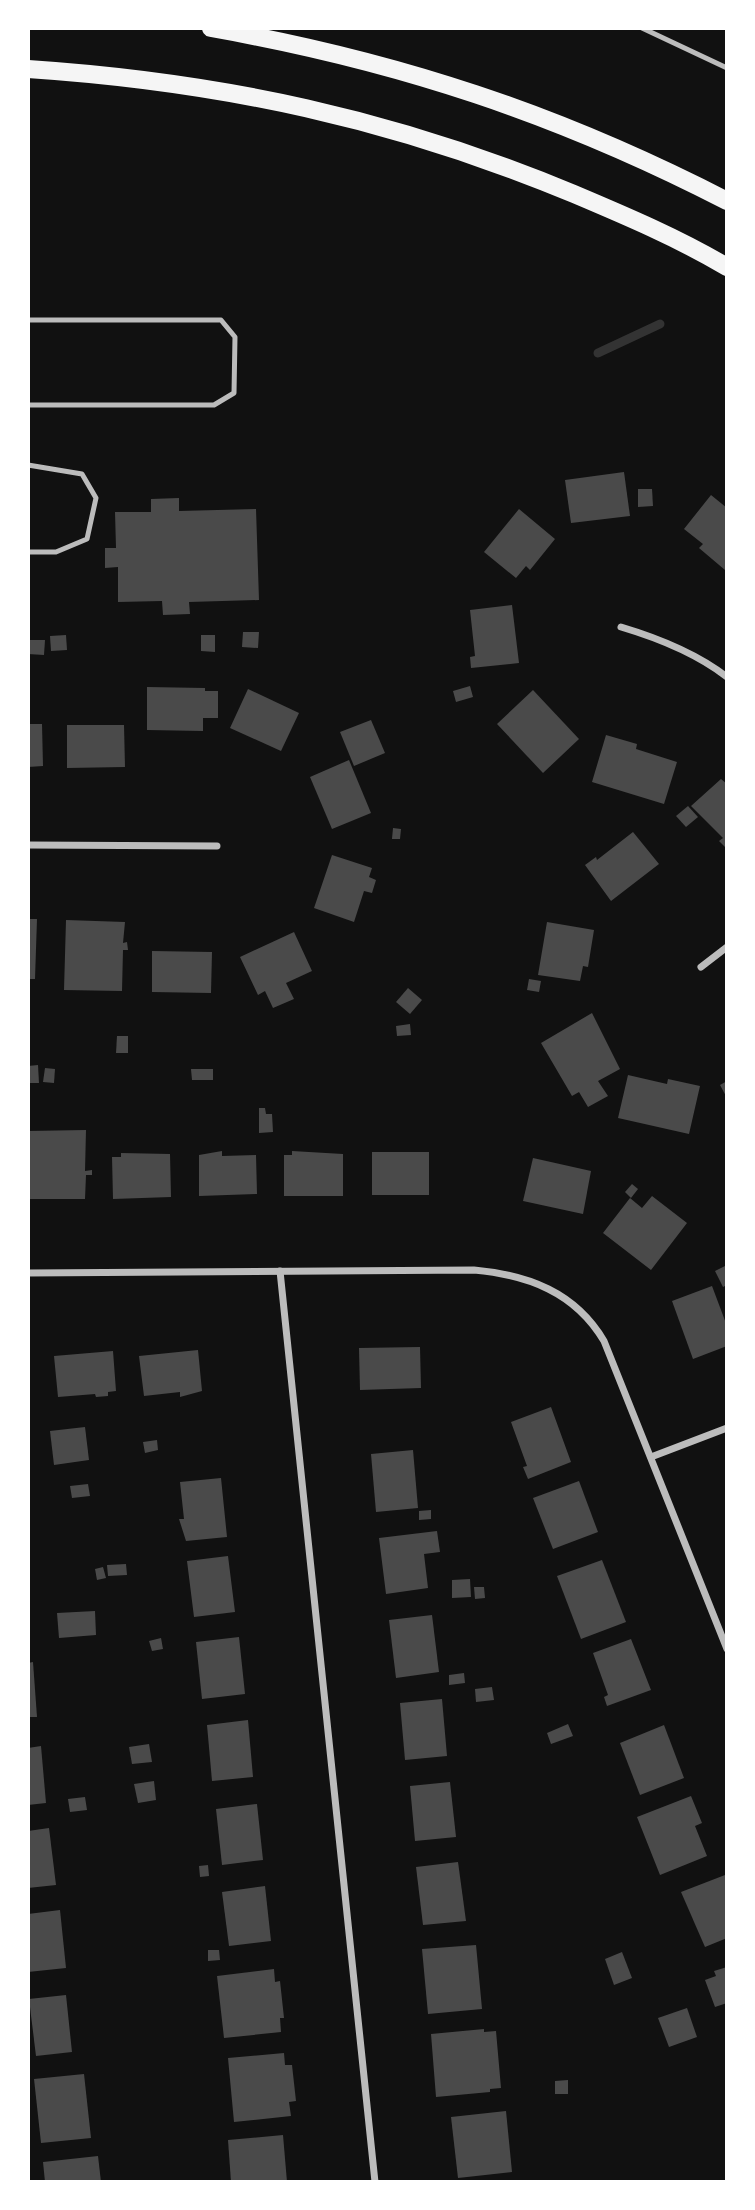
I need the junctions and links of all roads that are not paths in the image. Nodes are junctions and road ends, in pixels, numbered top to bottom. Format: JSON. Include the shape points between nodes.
{"nodes":[{"id":1,"x":211,"y":28,"type":"edge"},
{"id":2,"x":642,"y":28,"type":"edge"},
{"id":3,"x":727,"y":68,"type":"edge"},
{"id":4,"x":28,"y":69,"type":"edge"},
{"id":5,"x":727,"y":201,"type":"edge"},
{"id":6,"x":727,"y":267,"type":"edge"},
{"id":7,"x":28,"y":320,"type":"edge"},
{"id":8,"x":28,"y":405,"type":"edge"},
{"id":9,"x":28,"y":465,"type":"edge"},
{"id":10,"x":28,"y":552,"type":"edge"},
{"id":11,"x":621,"y":627,"type":"dead end"},
{"id":12,"x":727,"y":677,"type":"edge"},
{"id":13,"x":28,"y":845,"type":"edge"},
{"id":14,"x":216,"y":846,"type":"dead end"},
{"id":15,"x":727,"y":947,"type":"edge"},
{"id":16,"x":702,"y":967,"type":"dead end"},
{"id":17,"x":280,"y":1271,"type":"junction"},
{"id":18,"x":28,"y":1273,"type":"edge"},
{"id":19,"x":727,"y":1428,"type":"edge"},
{"id":20,"x":651,"y":1457,"type":"junction"},
{"id":21,"x":727,"y":1649,"type":"edge"},
{"id":22,"x":375,"y":2182,"type":"edge"}],
"edges":[{"from":1,"to":5,"type":"main road","via":[[377,64],[499,101],[583,132]]},
{"from":2,"to":3,"type":"lane"},
{"from":4,"to":6,"type":"main road","via":[[238,92],[360,119],[541,180],[625,215]]},
{"from":7,"to":8,"type":"lane","via":[[221,320],[235,337],[234,393],[214,405]]},
{"from":9,"to":10,"type":"lane","via":[[82,474],[96,498],[87,540],[56,552]]},
{"from":11,"to":12,"type":"street","via":[[699,658]]},
{"from":13,"to":14,"type":"street"},
{"from":15,"to":16,"type":"street"},
{"from":17,"to":18,"type":"street"},
{"from":17,"to":20,"type":"street","via":[[474,1269],[530,1279],[558,1293],[582,1311],[604,1341]]},
{"from":17,"to":22,"type":"street"},
{"from":19,"to":20,"type":"street"},
{"from":20,"to":21,"type":"street"}]}
